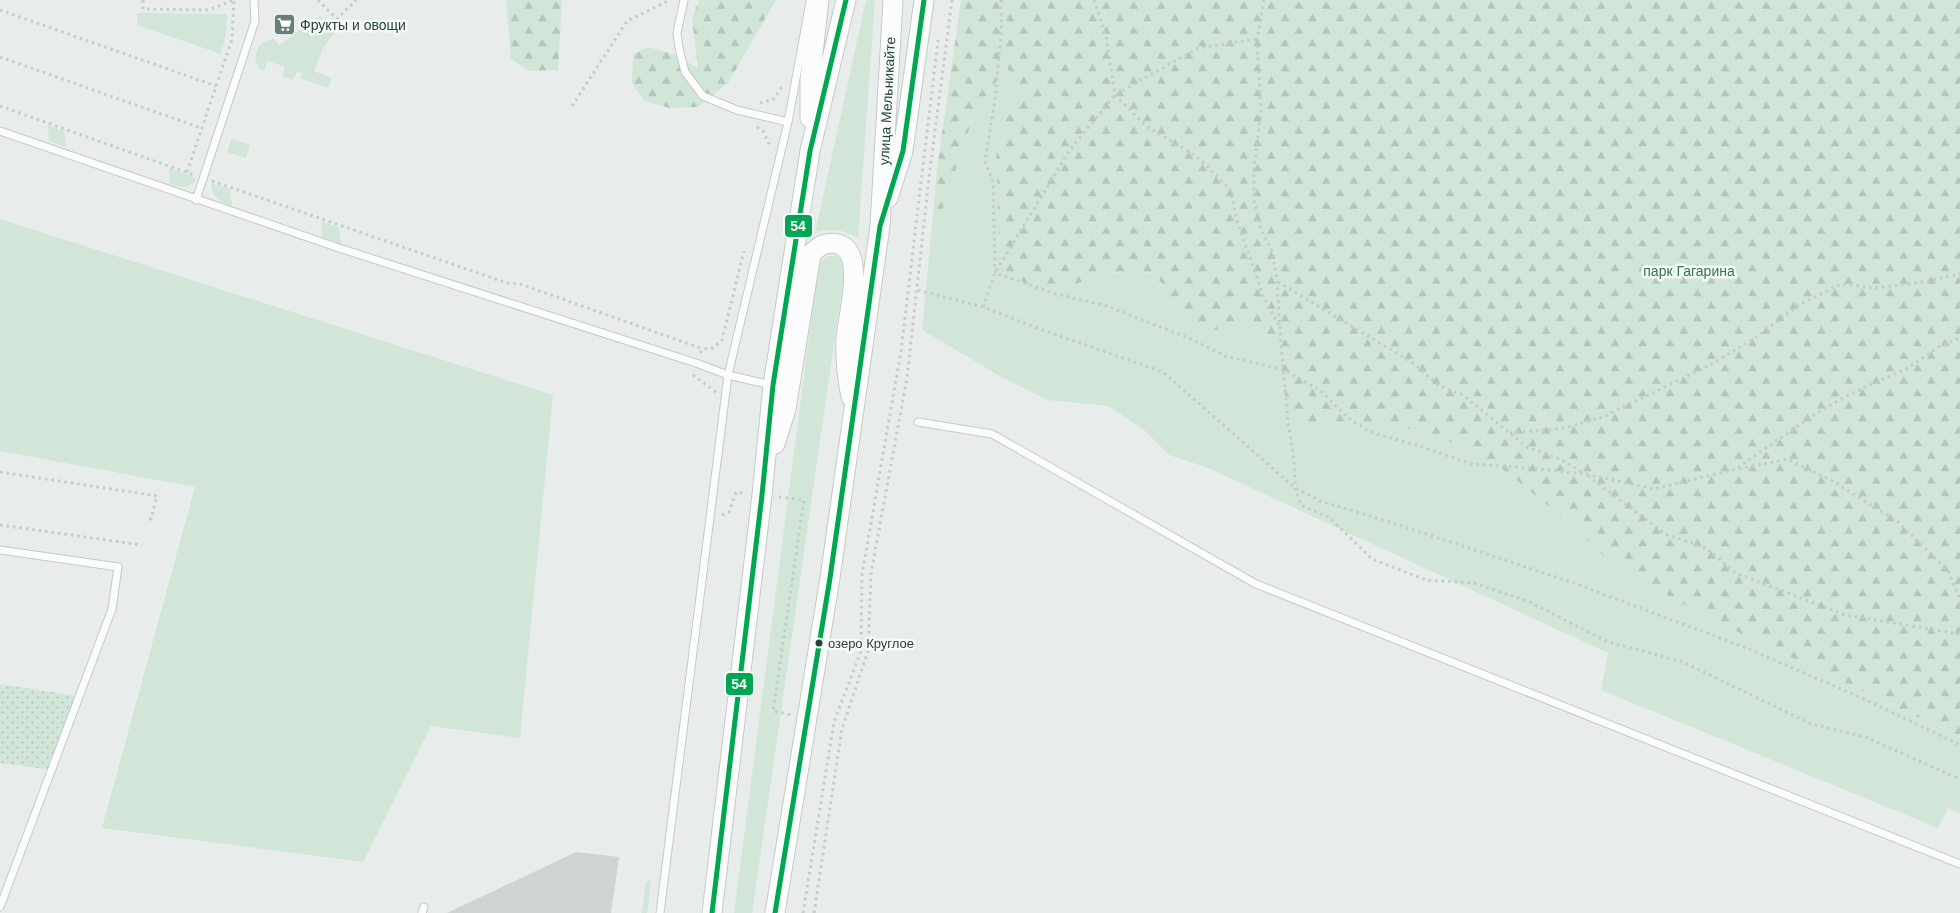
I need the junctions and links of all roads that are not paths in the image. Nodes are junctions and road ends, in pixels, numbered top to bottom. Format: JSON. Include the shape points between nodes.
{"nodes":[{"id":1,"x":254,"y":0,"type":"edge"},
{"id":2,"x":684,"y":0,"type":"edge"},
{"id":3,"x":810,"y":0,"type":"edge"},
{"id":4,"x":819,"y":0,"type":"edge"},
{"id":5,"x":846,"y":0,"type":"edge"},
{"id":6,"x":892,"y":0,"type":"edge"},
{"id":7,"x":924,"y":0,"type":"edge"},
{"id":8,"x":788,"y":122,"type":"junction"},
{"id":9,"x":0,"y":131,"type":"edge"},
{"id":10,"x":810,"y":151,"type":"junction"},
{"id":11,"x":196,"y":200,"type":"junction"},
{"id":12,"x":880,"y":226,"type":"junction"},
{"id":13,"x":728,"y":375,"type":"junction"},
{"id":14,"x":773,"y":385,"type":"junction"},
{"id":15,"x":854,"y":410,"type":"junction"},
{"id":16,"x":918,"y":422,"type":"dead end"},
{"id":17,"x":765,"y":474,"type":"junction"},
{"id":18,"x":0,"y":550,"type":"edge"},
{"id":19,"x":1960,"y":864,"type":"edge"},
{"id":20,"x":0,"y":907,"type":"edge"},
{"id":21,"x":660,"y":913,"type":"edge"},
{"id":22,"x":712,"y":913,"type":"edge"},
{"id":23,"x":775,"y":913,"type":"edge"}],
"edges":[{"from":1,"to":11,"type":"lane","via":[[254,21]]},
{"from":2,"to":8,"type":"lane","via":[[677,33],[679,48],[685,72],[703,96],[737,110]]},
{"from":3,"to":8,"type":"lane"},
{"from":4,"to":10,"type":"main road","via":[[810,80]]},
{"from":5,"to":10,"type":"main road"},
{"from":6,"to":12,"type":"main road","name":"улица Мельникайте"},
{"from":7,"to":12,"type":"main road","via":[[903,151]]},
{"from":8,"to":13,"type":"lane"},
{"from":9,"to":11,"type":"lane"},
{"from":10,"to":14,"type":"main road"},
{"from":11,"to":13,"type":"lane"},
{"from":12,"to":15,"type":"main road","name":"улица Мельникайте"},
{"from":13,"to":14,"type":"lane"},
{"from":13,"to":21,"type":"lane"},
{"from":14,"to":17,"type":"main road"},
{"from":15,"to":17,"type":"main road","via":[[846,370],[853,259],[842,245],[826,243],[812,254],[786,409]]},
{"from":15,"to":23,"type":"main road","name":"улица Мельникайте"},
{"from":16,"to":19,"type":"lane","via":[[992,434],[1256,584]]},
{"from":17,"to":22,"type":"main road"},
{"from":18,"to":20,"type":"lane","via":[[118,567],[112,609]]}]}
